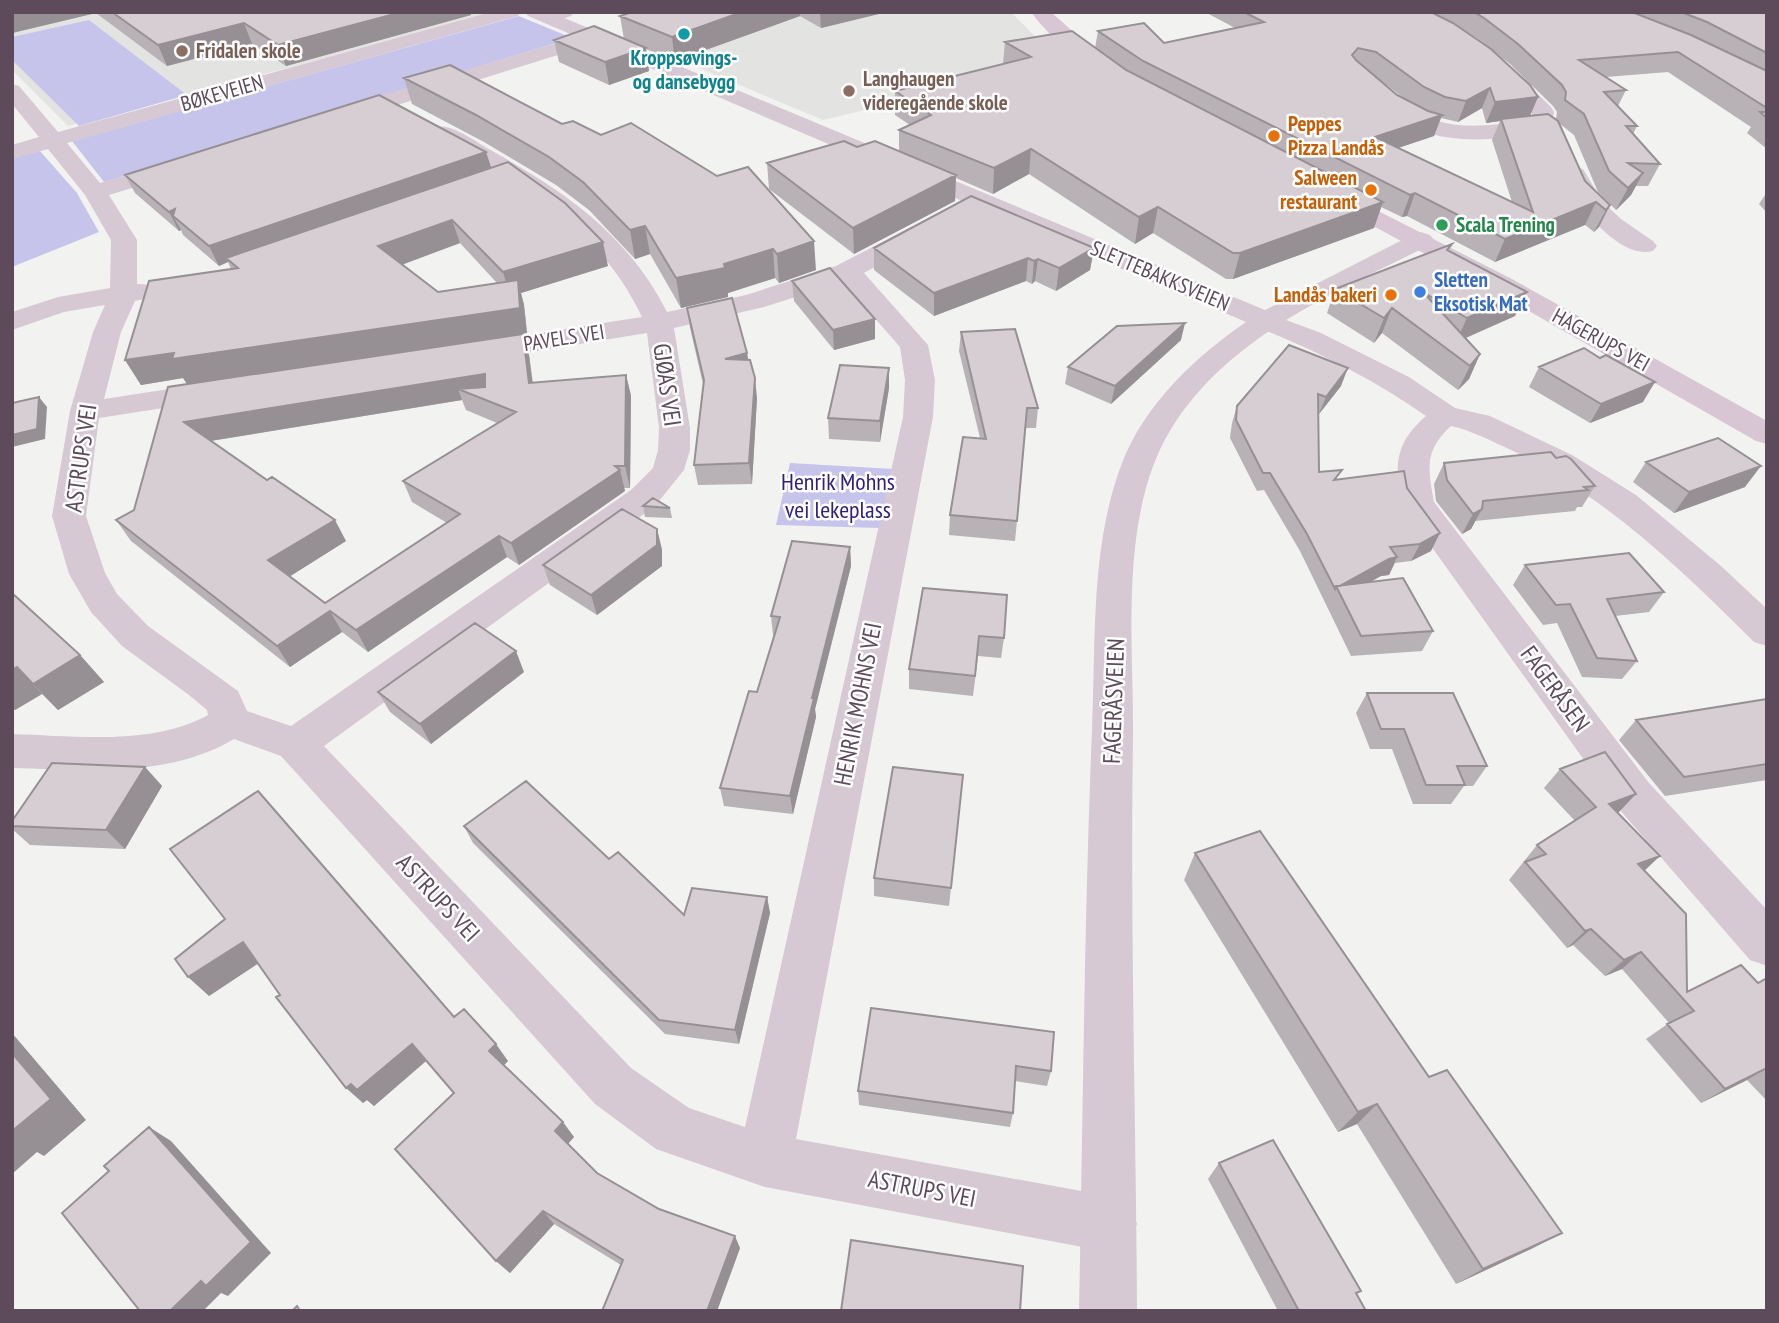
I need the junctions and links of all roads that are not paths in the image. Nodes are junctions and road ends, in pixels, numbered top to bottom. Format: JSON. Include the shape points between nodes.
{"nodes":[{"id":1,"x":512,"y":12,"type":"edge"},
{"id":2,"x":1040,"y":12,"type":"edge"},
{"id":3,"x":1405,"y":12,"type":"edge"},
{"id":4,"x":549,"y":14,"type":"edge"},
{"id":5,"x":596,"y":37,"type":"junction"},
{"id":6,"x":1120,"y":80,"type":"edge"},
{"id":7,"x":1377,"y":89,"type":"edge"},
{"id":8,"x":12,"y":90,"type":"edge"},
{"id":9,"x":386,"y":102,"type":"junction"},
{"id":10,"x":322,"y":121,"type":"edge"},
{"id":11,"x":1556,"y":137,"type":"junction"},
{"id":12,"x":52,"y":140,"type":"junction"},
{"id":13,"x":12,"y":152,"type":"edge"},
{"id":14,"x":194,"y":161,"type":"edge"},
{"id":15,"x":1318,"y":187,"type":"edge"},
{"id":16,"x":95,"y":192,"type":"junction"},
{"id":17,"x":982,"y":203,"type":"junction"},
{"id":18,"x":1421,"y":240,"type":"junction"},
{"id":19,"x":1644,"y":246,"type":"dead end"},
{"id":20,"x":848,"y":271,"type":"junction"},
{"id":21,"x":174,"y":285,"type":"edge"},
{"id":22,"x":122,"y":296,"type":"junction"},
{"id":23,"x":1267,"y":321,"type":"junction"},
{"id":24,"x":12,"y":322,"type":"edge"},
{"id":25,"x":659,"y":324,"type":"junction"},
{"id":26,"x":454,"y":355,"type":"edge"},
{"id":27,"x":236,"y":388,"type":"edge"},
{"id":28,"x":85,"y":411,"type":"junction"},
{"id":29,"x":1445,"y":415,"type":"junction"},
{"id":30,"x":1767,"y":434,"type":"edge"},
{"id":31,"x":1767,"y":632,"type":"edge"},
{"id":32,"x":231,"y":722,"type":"junction"},
{"id":33,"x":296,"y":744,"type":"junction"},
{"id":34,"x":12,"y":751,"type":"edge"},
{"id":35,"x":1767,"y":944,"type":"edge"},
{"id":36,"x":765,"y":1160,"type":"junction"},
{"id":37,"x":1109,"y":1224,"type":"junction"},
{"id":38,"x":1108,"y":1311,"type":"edge"}],
"edges":[{"from":1,"to":12,"type":"street","name":"BØKEVEIEN"},
{"from":2,"to":6,"type":"main road","via":[[1086,56]]},
{"from":3,"to":11,"type":"street","via":[[1452,35],[1510,77],[1543,112]]},
{"from":4,"to":5,"type":"street","name":"SLETTEBAKKSVEIEN"},
{"from":5,"to":9,"type":"street"},
{"from":5,"to":17,"type":"street","name":"SLETTEBAKKSVEIEN"},
{"from":7,"to":11,"type":"street","via":[[1413,118],[1430,125]]},
{"from":8,"to":12,"type":"street","name":"ASTRUPS VEI"},
{"from":9,"to":10,"type":"street"},
{"from":9,"to":25,"type":"street","name":"GJØAS VEI","via":[[503,178],[581,216],[613,247]]},
{"from":11,"to":19,"type":"street","via":[[1585,197],[1620,231]]},
{"from":12,"to":13,"type":"street","name":"BØKEVEIEN"},
{"from":12,"to":16,"type":"street","name":"ASTRUPS VEI"},
{"from":14,"to":16,"type":"street"},
{"from":15,"to":18,"type":"main road","name":"HAGERUPS VEI"},
{"from":16,"to":22,"type":"street","name":"ASTRUPS VEI","via":[[124,240]]},
{"from":17,"to":20,"type":"street","name":"PAVELS VEI"},
{"from":17,"to":23,"type":"street","name":"SLETTEBAKKSVEIEN"},
{"from":18,"to":23,"type":"street","name":"FAGERÅSVEIEN"},
{"from":18,"to":30,"type":"main road","name":"HAGERUPS VEI"},
{"from":20,"to":25,"type":"street","name":"PAVELS VEI","via":[[759,301]]},
{"from":20,"to":36,"type":"street","name":"HENRIK MOHNS VEI","via":[[914,345],[920,380],[918,417]]},
{"from":21,"to":22,"type":"street"},
{"from":22,"to":24,"type":"street","via":[[58,306]]},
{"from":22,"to":28,"type":"street","name":"ASTRUPS VEI"},
{"from":23,"to":29,"type":"street","via":[[1398,383]]},
{"from":23,"to":37,"type":"street","name":"FAGERÅSVEIEN","via":[[1189,384],[1154,430],[1127,492],[1119,549],[1110,801]]},
{"from":25,"to":26,"type":"street","name":"PAVELS VEI"},
{"from":25,"to":33,"type":"street","name":"GJØAS VEI","via":[[675,441],[669,469],[643,498]]},
{"from":27,"to":28,"type":"street"},
{"from":28,"to":32,"type":"street","name":"ASTRUPS VEI","via":[[69,516],[87,574],[104,603],[135,636],[224,702]]},
{"from":29,"to":31,"type":"street","via":[[1479,423],[1517,440],[1624,503]]},
{"from":29,"to":35,"type":"street","name":"FAGERÅSEN","via":[[1424,432],[1411,461],[1418,504],[1634,796]]},
{"from":32,"to":33,"type":"street","name":"ASTRUPS VEI"},
{"from":32,"to":34,"type":"street","via":[[194,741],[146,750],[96,754]]},
{"from":33,"to":36,"type":"street","name":"ASTRUPS VEI","via":[[613,1086],[675,1130]]},
{"from":36,"to":37,"type":"street","name":"ASTRUPS VEI"},
{"from":37,"to":38,"type":"street","name":"FAGERÅSVEIEN"}]}
